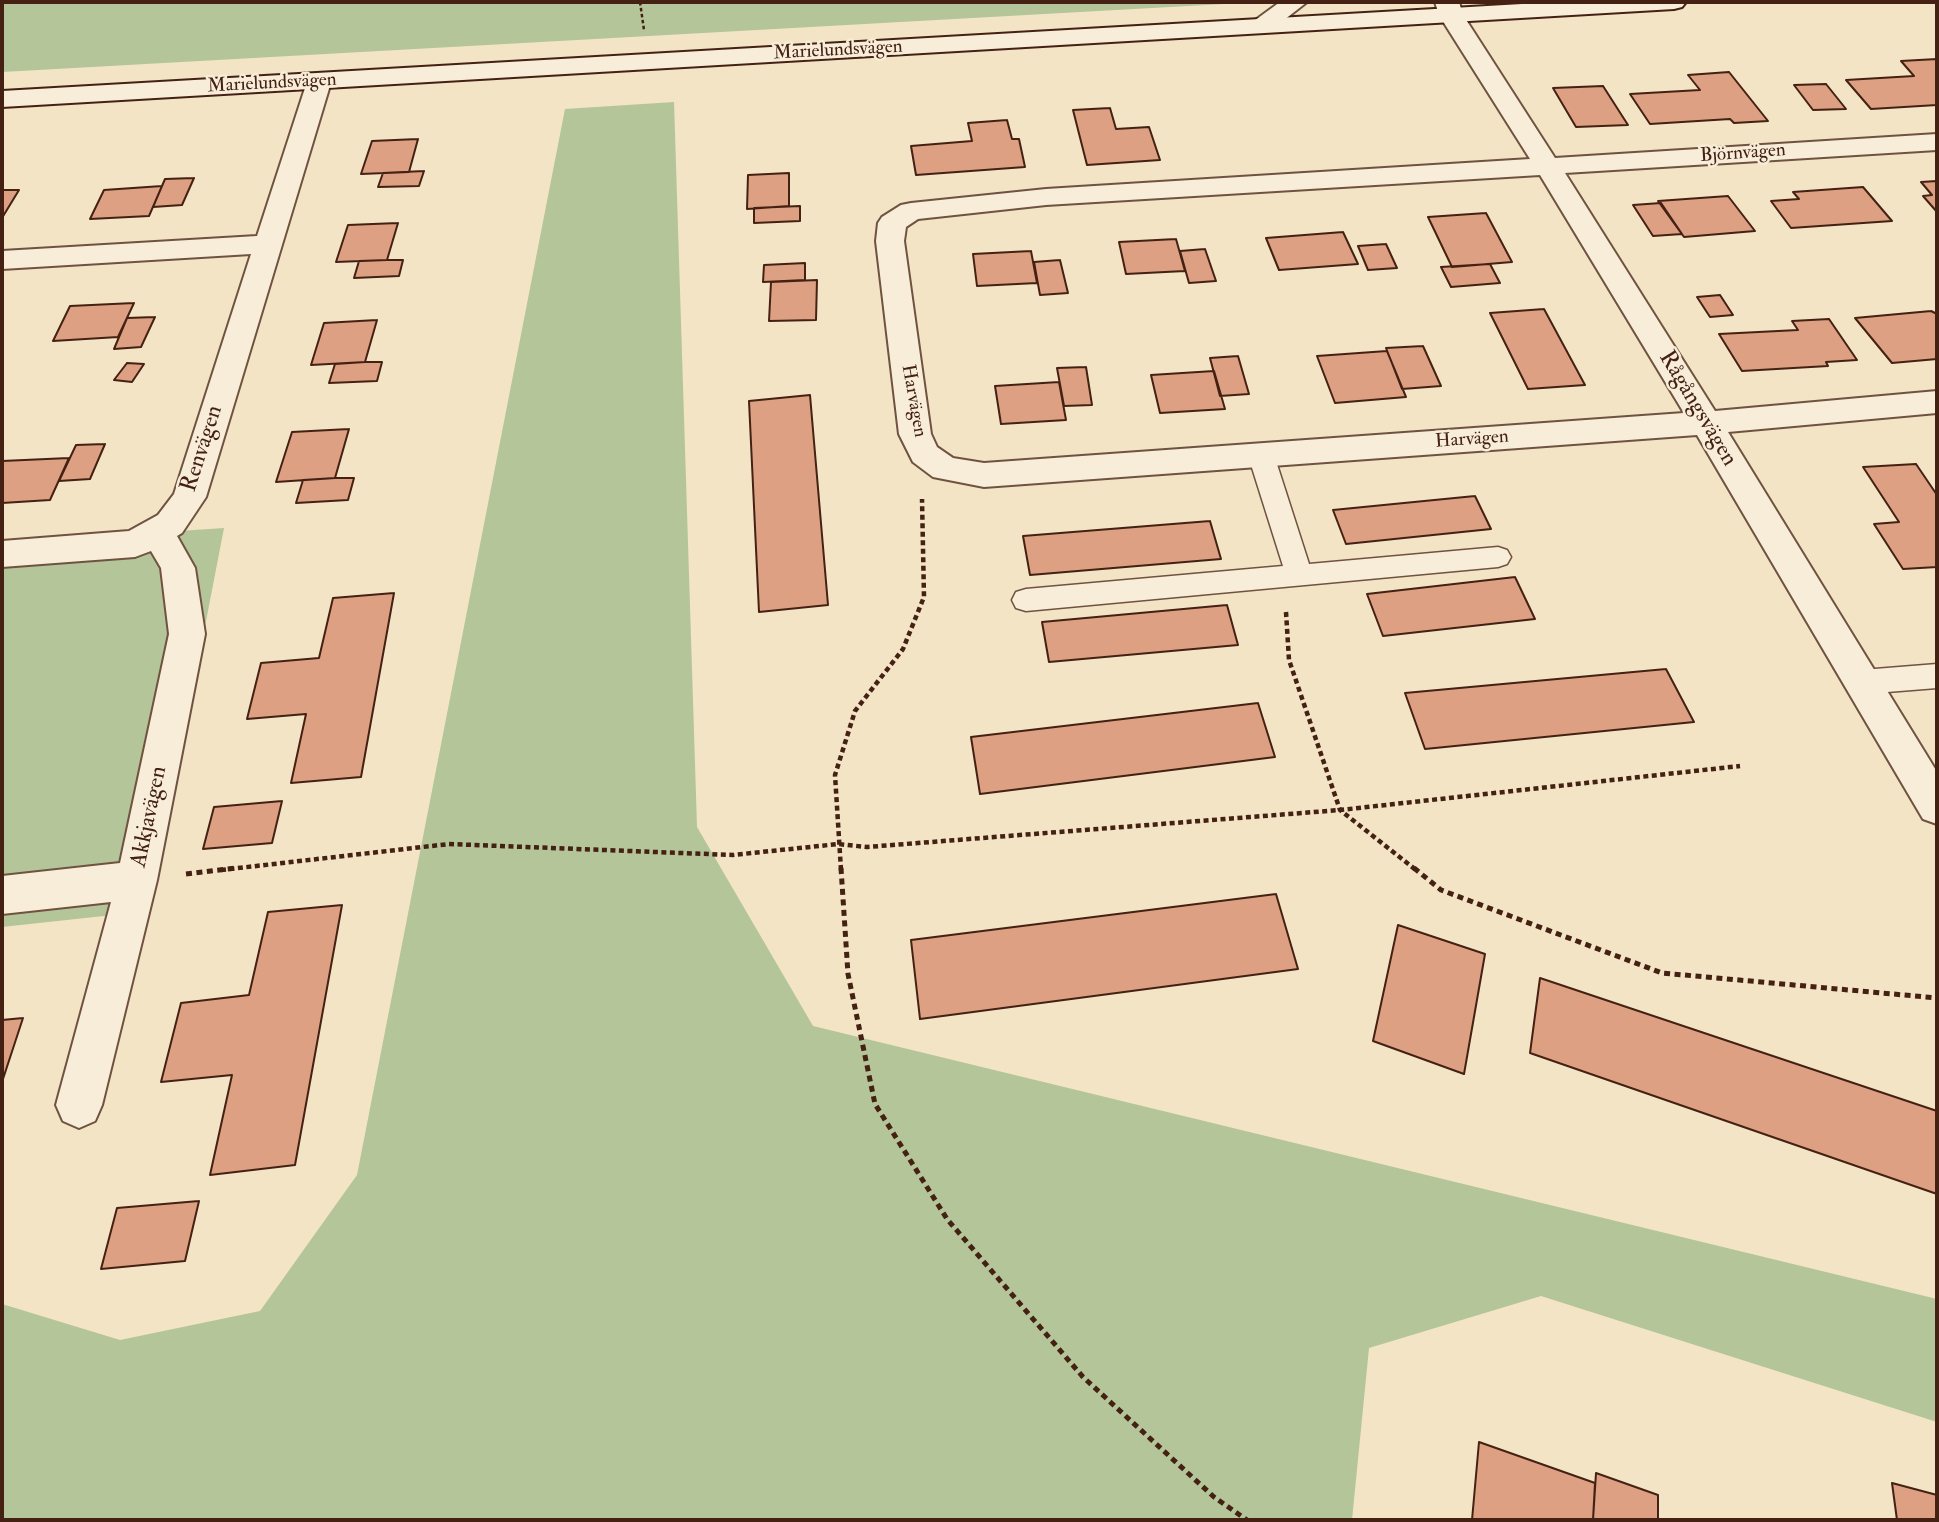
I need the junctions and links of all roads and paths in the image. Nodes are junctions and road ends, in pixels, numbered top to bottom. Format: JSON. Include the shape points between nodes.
{"nodes":[{"id":1,"x":1295,"y":2,"type":"edge"},
{"id":2,"x":1674,"y":2,"type":"edge"},
{"id":3,"x":1449,"y":8,"type":"edge"},
{"id":4,"x":1262,"y":26,"type":"junction"},
{"id":5,"x":319,"y":82,"type":"junction"},
{"id":6,"x":2,"y":99,"type":"edge"},
{"id":7,"x":1937,"y":142,"type":"edge"},
{"id":8,"x":1549,"y":167,"type":"junction"},
{"id":9,"x":267,"y":244,"type":"junction"},
{"id":10,"x":2,"y":260,"type":"edge"},
{"id":11,"x":1937,"y":402,"type":"edge"},
{"id":12,"x":1705,"y":423,"type":"junction"},
{"id":13,"x":1261,"y":455,"type":"junction"},
{"id":14,"x":945,"y":469,"type":"junction"},
{"id":15,"x":157,"y":531,"type":"junction"},
{"id":16,"x":2,"y":554,"type":"edge"},
{"id":17,"x":1498,"y":556,"type":"dead end"},
{"id":18,"x":1300,"y":575,"type":"junction"},
{"id":19,"x":1026,"y":600,"type":"dead end"},
{"id":20,"x":1937,"y":676,"type":"edge"},
{"id":21,"x":1862,"y":682,"type":"junction"},
{"id":22,"x":1740,"y":766,"type":"dead end"},
{"id":23,"x":1937,"y":807,"type":"edge"},
{"id":24,"x":1340,"y":810,"type":"junction"},
{"id":25,"x":838,"y":844,"type":"junction"},
{"id":26,"x":137,"y":880,"type":"junction"},
{"id":27,"x":2,"y":895,"type":"edge"},
{"id":28,"x":1937,"y":998,"type":"edge"},
{"id":29,"x":79,"y":1105,"type":"dead end"},
{"id":30,"x":1247,"y":1520,"type":"edge"}],
"edges":[{"from":1,"to":4,"type":"street"},
{"from":2,"to":3,"type":"street","name":"Marielundsvägen"},
{"from":3,"to":4,"type":"street","name":"Marielundsvägen"},
{"from":3,"to":8,"type":"street","name":"Rågångsvägen"},
{"from":4,"to":5,"type":"street","name":"Marielundsvägen"},
{"from":5,"to":6,"type":"street","name":"Marielundsvägen"},
{"from":5,"to":9,"type":"street","name":"Renvägen"},
{"from":7,"to":8,"type":"street","name":"Björnvägen"},
{"from":8,"to":12,"type":"street","name":"Rågångsvägen"},
{"from":8,"to":14,"type":"street","name":"Harvägen","via":[[1046,197],[911,211],[892,223],[890,241],[915,435],[924,454]]},
{"from":9,"to":10,"type":"street"},
{"from":9,"to":15,"type":"street","name":"Renvägen","via":[[189,497],[170,524]]},
{"from":11,"to":12,"type":"street"},
{"from":12,"to":13,"type":"street","name":"Harvägen"},
{"from":12,"to":21,"type":"street","name":"Rågångsvägen"},
{"from":13,"to":14,"type":"street","name":"Harvägen","via":[[984,475]]},
{"from":13,"to":18,"type":"lane"},
{"from":14,"to":25,"type":"path","via":[[922,493],[924,597],[902,649],[855,711],[835,775]]},
{"from":15,"to":16,"type":"street","name":"Renvägen","via":[[135,544]]},
{"from":15,"to":26,"type":"street","name":"Akkjavägen","via":[[178,568],[187,634]]},
{"from":17,"to":18,"type":"lane"},
{"from":18,"to":19,"type":"lane"},
{"from":18,"to":24,"type":"path","via":[[1286,614],[1289,660]]},
{"from":20,"to":21,"type":"lane"},
{"from":21,"to":23,"type":"street","name":"Rågångsvägen"},
{"from":22,"to":24,"type":"path"},
{"from":24,"to":25,"type":"path","via":[[867,847]]},
{"from":24,"to":28,"type":"path","via":[[1441,890],[1662,973]]},
{"from":25,"to":26,"type":"path","via":[[733,855],[449,844]]},
{"from":25,"to":30,"type":"path","via":[[848,974],[875,1104],[947,1219],[1083,1377],[1214,1497]]},
{"from":26,"to":27,"type":"street"},
{"from":26,"to":29,"type":"street","name":"Akkjavägen"}]}
